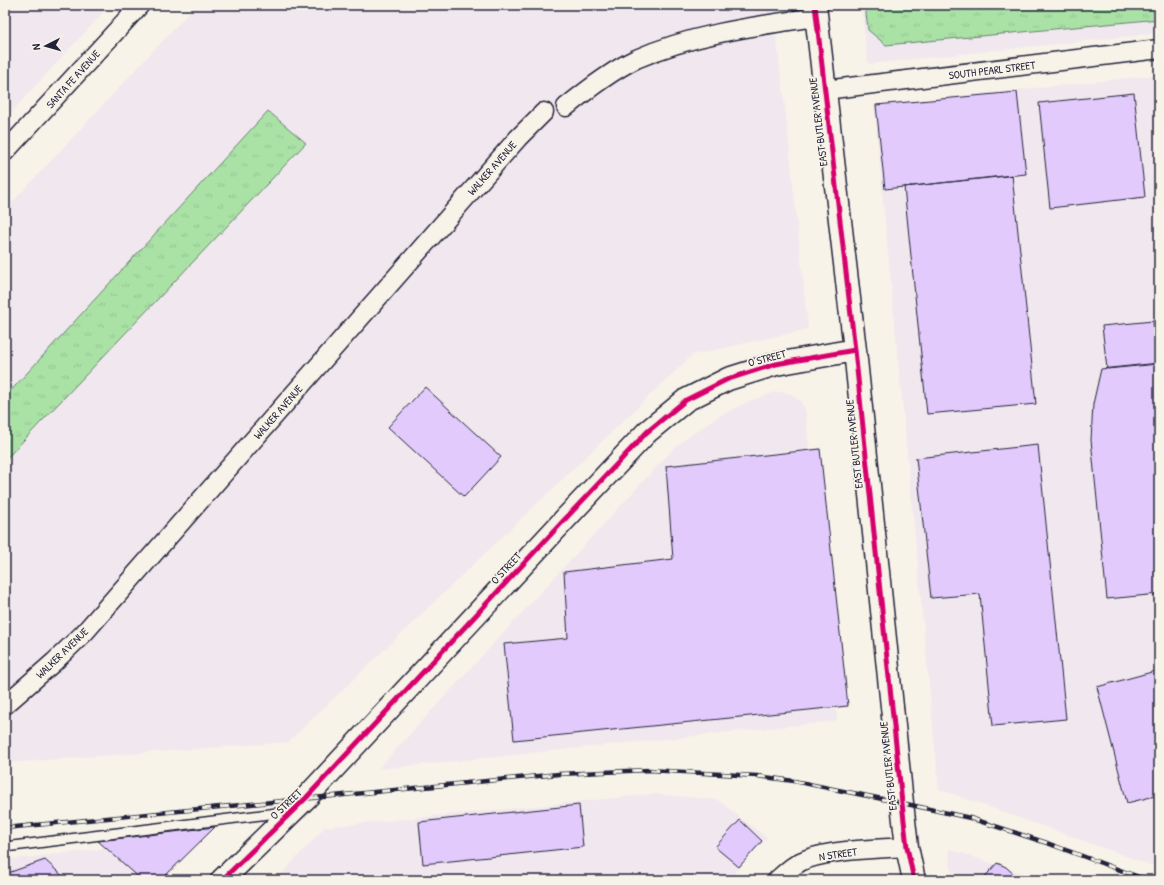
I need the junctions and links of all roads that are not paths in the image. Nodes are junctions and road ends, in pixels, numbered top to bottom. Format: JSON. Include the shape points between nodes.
{"nodes":[{"id":1,"x":140,"y":5,"type":"edge"},
{"id":2,"x":816,"y":11,"type":"edge"},
{"id":3,"x":1159,"y":49,"type":"edge"},
{"id":4,"x":825,"y":90,"type":"junction"},
{"id":5,"x":566,"y":107,"type":"dead end"},
{"id":6,"x":544,"y":112,"type":"dead end"},
{"id":7,"x":5,"y":152,"type":"edge"},
{"id":8,"x":855,"y":350,"type":"junction"},
{"id":9,"x":5,"y":705,"type":"edge"},
{"id":10,"x":293,"y":811,"type":"junction"},
{"id":11,"x":5,"y":847,"type":"edge"},
{"id":12,"x":907,"y":847,"type":"junction"},
{"id":13,"x":222,"y":880,"type":"edge"},
{"id":14,"x":777,"y":880,"type":"edge"},
{"id":15,"x":914,"y":880,"type":"edge"}],
"edges":[{"from":1,"to":7,"type":"street","name":"SANTA FE AVENUE"},
{"from":2,"to":4,"type":"street","name":"EAST BUTLER AVENUE"},
{"from":2,"to":5,"type":"street","via":[[700,37],[636,59],[610,74]]},
{"from":3,"to":4,"type":"street","name":"SOUTH PEARL STREET"},
{"from":4,"to":8,"type":"street","name":"EAST BUTLER AVENUE"},
{"from":6,"to":9,"type":"street","name":"WALKER AVENUE","via":[[518,138],[84,633]]},
{"from":8,"to":10,"type":"street","name":"O STREET","via":[[776,364],[728,379],[686,400],[664,418],[647,432]]},
{"from":8,"to":12,"type":"street","name":"EAST BUTLER AVENUE"},
{"from":10,"to":11,"type":"lane"},
{"from":10,"to":13,"type":"street","name":"O STREET"},
{"from":12,"to":14,"type":"street","name":"N STREET","via":[[831,853],[806,859],[790,868]]},
{"from":12,"to":15,"type":"street","name":"EAST BUTLER AVENUE"}]}
